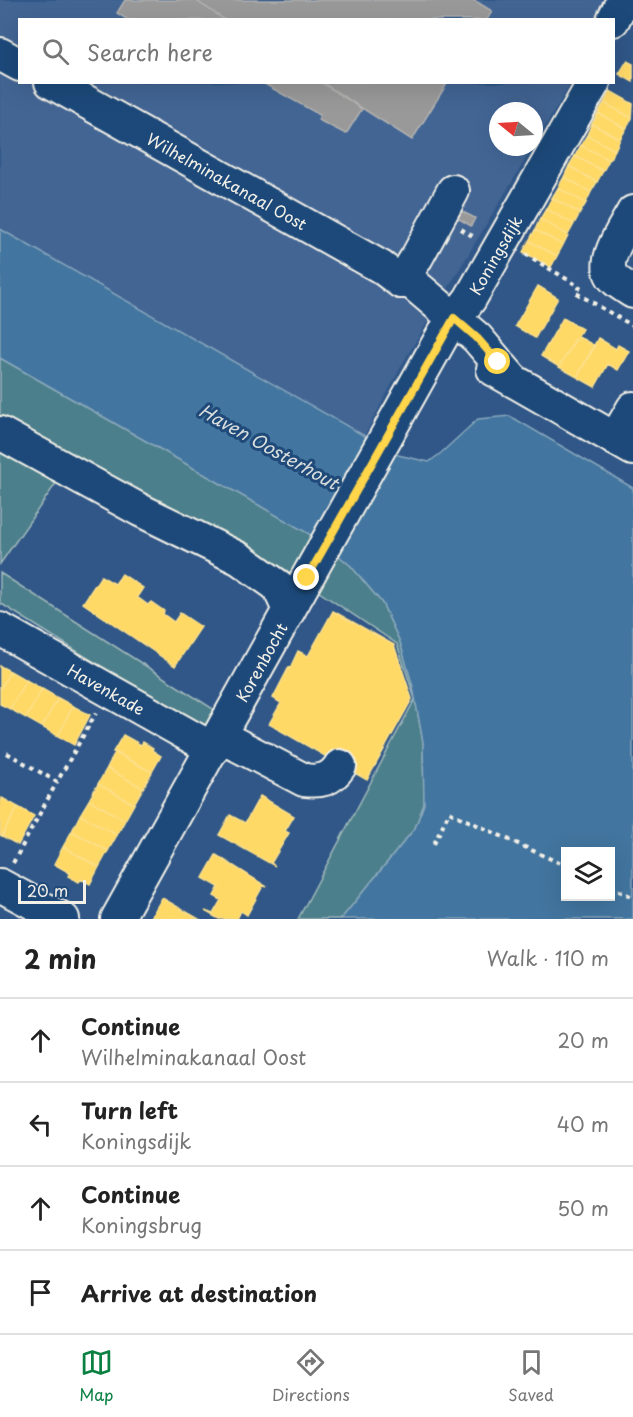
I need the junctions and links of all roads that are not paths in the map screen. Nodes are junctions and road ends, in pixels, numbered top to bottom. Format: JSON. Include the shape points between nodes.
{"nodes":[{"id":1,"x":623,"y":0,"type":"edge"},
{"id":2,"x":614,"y":18,"type":"edge"},
{"id":3,"x":0,"y":54,"type":"edge"},
{"id":4,"x":18,"y":64,"type":"edge"},
{"id":5,"x":55,"y":84,"type":"edge"},
{"id":6,"x":593,"y":84,"type":"edge"},
{"id":7,"x":446,"y":204,"type":"road end"},
{"id":8,"x":633,"y":212,"type":"edge"},
{"id":9,"x":401,"y":282,"type":"junction"},
{"id":10,"x":633,"y":292,"type":"edge"},
{"id":11,"x":449,"y":325,"type":"junction"},
{"id":12,"x":633,"y":408,"type":"edge"},
{"id":13,"x":0,"y":433,"type":"edge"},
{"id":14,"x":624,"y":444,"type":"edge"},
{"id":15,"x":289,"y":610,"type":"junction"},
{"id":16,"x":0,"y":629,"type":"edge"},
{"id":17,"x":216,"y":743,"type":"junction"},
{"id":18,"x":340,"y":766,"type":"dead end"},
{"id":19,"x":1,"y":885,"type":"edge"},
{"id":20,"x":63,"y":919,"type":"edge"},
{"id":21,"x":117,"y":919,"type":"edge"}],
"edges":[{"from":1,"to":2,"type":"street"},
{"from":3,"to":4,"type":"street"},
{"from":5,"to":9,"type":"street","name":"Wilhelminakanaal Oost","via":[[381,267]]},
{"from":6,"to":11,"type":"street","name":"Koningsdijk","via":[[470,299]]},
{"from":7,"to":9,"type":"street"},
{"from":8,"to":10,"type":"street","via":[[608,262],[611,274]]},
{"from":9,"to":11,"type":"street","name":"Wilhelminakanaal Oost","via":[[410,281]]},
{"from":11,"to":14,"type":"street","name":"Wilhelminakanaal Oost","via":[[477,338],[512,378]]},
{"from":11,"to":15,"type":"street","name":"Koningsdijk"},
{"from":12,"to":14,"type":"street"},
{"from":13,"to":15,"type":"street","name":"Korenbocht","via":[[140,510],[240,559],[278,586]]},
{"from":15,"to":17,"type":"street","name":"Korenbocht"},
{"from":16,"to":17,"type":"street","name":"Havenkade","via":[[109,691]]},
{"from":17,"to":18,"type":"street","name":"Havenkade","via":[[304,780],[317,782],[329,778]]},
{"from":17,"to":21,"type":"street","name":"Korenbocht"},
{"from":19,"to":20,"type":"street"}]}
